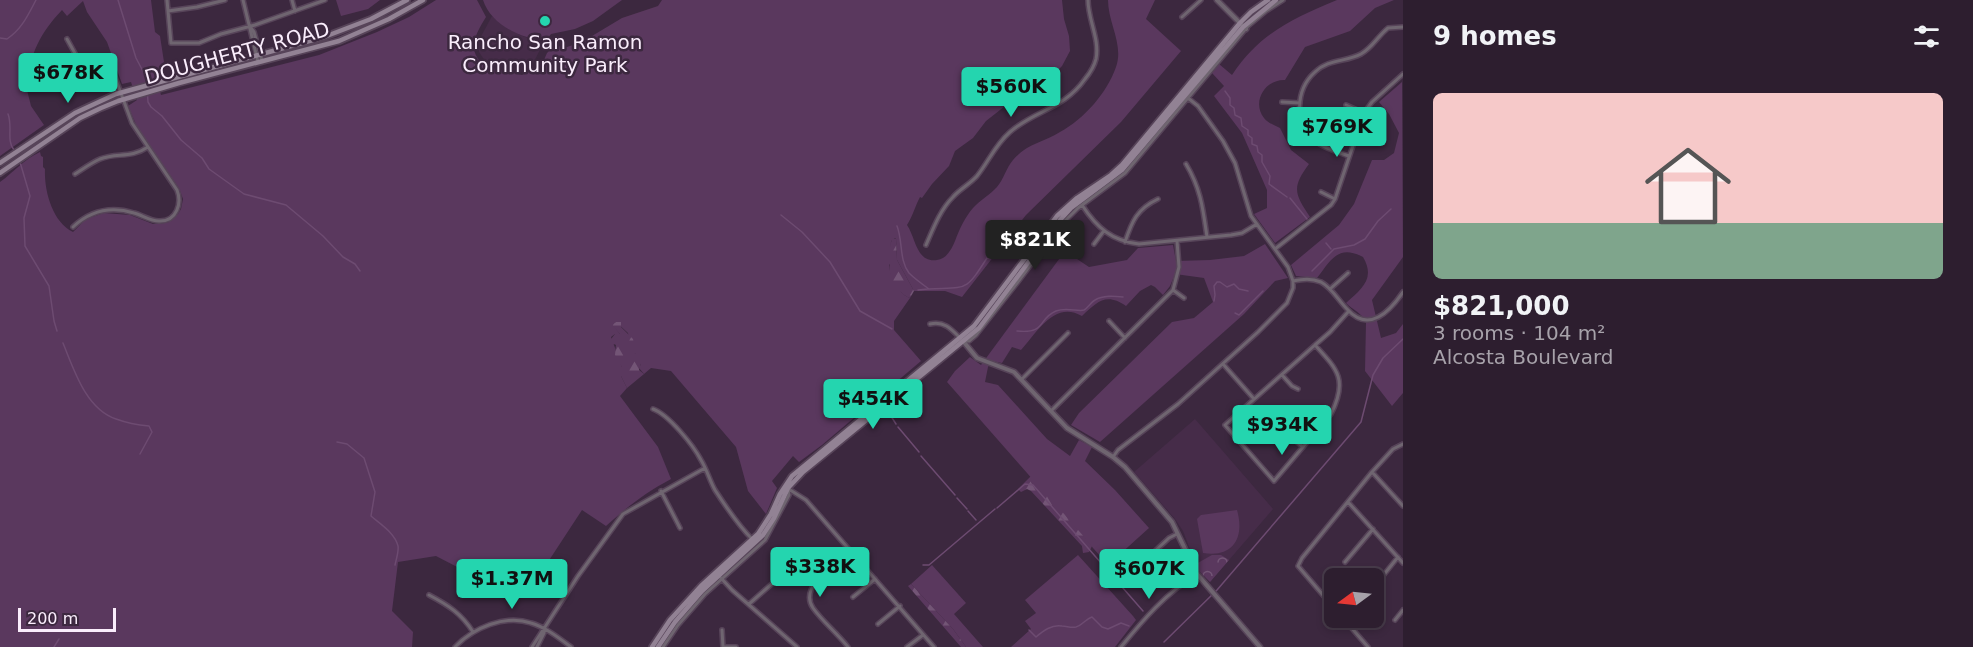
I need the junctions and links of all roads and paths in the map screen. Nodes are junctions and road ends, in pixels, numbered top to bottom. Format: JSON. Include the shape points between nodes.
{"nodes":[{"id":1,"x":167,"y":0,"type":"edge"},
{"id":2,"x":225,"y":0,"type":"edge"},
{"id":3,"x":243,"y":0,"type":"edge"},
{"id":4,"x":292,"y":0,"type":"edge"},
{"id":5,"x":325,"y":0,"type":"edge"},
{"id":6,"x":407,"y":0,"type":"edge"},
{"id":7,"x":423,"y":0,"type":"edge"},
{"id":8,"x":1088,"y":0,"type":"edge"},
{"id":9,"x":1201,"y":0,"type":"edge"},
{"id":10,"x":1217,"y":0,"type":"edge"},
{"id":11,"x":1268,"y":0,"type":"edge"},
{"id":12,"x":1276,"y":0,"type":"edge"},
{"id":13,"x":1283,"y":0,"type":"edge"},
{"id":14,"x":210,"y":2,"type":"edge"},
{"id":15,"x":168,"y":11,"type":"junction"},
{"id":16,"x":295,"y":11,"type":"junction"},
{"id":17,"x":1182,"y":17,"type":"dead end"},
{"id":18,"x":250,"y":26,"type":"junction"},
{"id":19,"x":1243,"y":26,"type":"junction"},
{"id":20,"x":1403,"y":27,"type":"edge"},
{"id":21,"x":67,"y":39,"type":"dead end"},
{"id":22,"x":258,"y":55,"type":"junction"},
{"id":23,"x":260,"y":62,"type":"junction"},
{"id":24,"x":83,"y":68,"type":"junction"},
{"id":25,"x":1403,"y":75,"type":"edge"},
{"id":26,"x":47,"y":84,"type":"dead end"},
{"id":27,"x":120,"y":93,"type":"junction"},
{"id":28,"x":1185,"y":95,"type":"junction"},
{"id":29,"x":123,"y":100,"type":"junction"},
{"id":30,"x":1282,"y":102,"type":"dead end"},
{"id":31,"x":1300,"y":103,"type":"junction"},
{"id":32,"x":1346,"y":105,"type":"dead end"},
{"id":33,"x":1364,"y":113,"type":"junction"},
{"id":34,"x":1356,"y":135,"type":"junction"},
{"id":35,"x":1378,"y":139,"type":"dead end"},
{"id":36,"x":148,"y":147,"type":"junction"},
{"id":37,"x":1349,"y":156,"type":"junction"},
{"id":38,"x":2,"y":162,"type":"edge"},
{"id":39,"x":1186,"y":164,"type":"dead end"},
{"id":40,"x":0,"y":173,"type":"edge"},
{"id":41,"x":75,"y":174,"type":"dead end"},
{"id":42,"x":1321,"y":192,"type":"dead end"},
{"id":43,"x":1158,"y":199,"type":"dead end"},
{"id":44,"x":1335,"y":199,"type":"junction"},
{"id":45,"x":1079,"y":202,"type":"junction"},
{"id":46,"x":1257,"y":224,"type":"junction"},
{"id":47,"x":73,"y":227,"type":"dead end"},
{"id":48,"x":1103,"y":232,"type":"junction"},
{"id":49,"x":1207,"y":237,"type":"junction"},
{"id":50,"x":1177,"y":241,"type":"junction"},
{"id":51,"x":1125,"y":242,"type":"junction"},
{"id":52,"x":1094,"y":244,"type":"dead end"},
{"id":53,"x":926,"y":245,"type":"dead end"},
{"id":54,"x":1275,"y":249,"type":"junction"},
{"id":55,"x":1348,"y":273,"type":"dead end"},
{"id":56,"x":1293,"y":281,"type":"junction"},
{"id":57,"x":1330,"y":289,"type":"junction"},
{"id":58,"x":1173,"y":290,"type":"junction"},
{"id":59,"x":1403,"y":292,"type":"edge"},
{"id":60,"x":1184,"y":298,"type":"dead end"},
{"id":61,"x":1348,"y":312,"type":"junction"},
{"id":62,"x":1109,"y":321,"type":"dead end"},
{"id":63,"x":930,"y":324,"type":"dead end"},
{"id":64,"x":1068,"y":333,"type":"dead end"},
{"id":65,"x":1125,"y":338,"type":"junction"},
{"id":66,"x":961,"y":339,"type":"junction"},
{"id":67,"x":1315,"y":345,"type":"junction"},
{"id":68,"x":1223,"y":364,"type":"junction"},
{"id":69,"x":1282,"y":375,"type":"junction"},
{"id":70,"x":1022,"y":379,"type":"junction"},
{"id":71,"x":1298,"y":389,"type":"dead end"},
{"id":72,"x":1254,"y":399,"type":"junction"},
{"id":73,"x":653,"y":409,"type":"dead end"},
{"id":74,"x":1051,"y":411,"type":"junction"},
{"id":75,"x":1280,"y":428,"type":"dead end"},
{"id":76,"x":1403,"y":444,"type":"edge"},
{"id":77,"x":1303,"y":447,"type":"junction"},
{"id":78,"x":1113,"y":457,"type":"junction"},
{"id":79,"x":705,"y":468,"type":"junction"},
{"id":80,"x":1372,"y":472,"type":"junction"},
{"id":81,"x":786,"y":488,"type":"junction"},
{"id":82,"x":661,"y":491,"type":"junction"},
{"id":83,"x":1348,"y":502,"type":"junction"},
{"id":84,"x":1403,"y":506,"type":"edge"},
{"id":85,"x":680,"y":528,"type":"dead end"},
{"id":86,"x":1373,"y":530,"type":"junction"},
{"id":87,"x":1179,"y":533,"type":"junction"},
{"id":88,"x":754,"y":541,"type":"junction"},
{"id":89,"x":850,"y":551,"type":"junction"},
{"id":90,"x":802,"y":552,"type":"dead end"},
{"id":91,"x":1398,"y":557,"type":"junction"},
{"id":92,"x":1345,"y":562,"type":"dead end"},
{"id":93,"x":1403,"y":563,"type":"edge"},
{"id":94,"x":1137,"y":568,"type":"dead end"},
{"id":95,"x":1197,"y":574,"type":"junction"},
{"id":96,"x":1384,"y":574,"type":"edge"},
{"id":97,"x":719,"y":576,"type":"junction"},
{"id":98,"x":821,"y":576,"type":"junction"},
{"id":99,"x":876,"y":579,"type":"junction"},
{"id":100,"x":774,"y":582,"type":"dead end"},
{"id":101,"x":429,"y":595,"type":"dead end"},
{"id":102,"x":1324,"y":596,"type":"edge"},
{"id":103,"x":853,"y":597,"type":"dead end"},
{"id":104,"x":749,"y":604,"type":"junction"},
{"id":105,"x":900,"y":606,"type":"junction"},
{"id":106,"x":1403,"y":610,"type":"edge"},
{"id":107,"x":1395,"y":620,"type":"dead end"},
{"id":108,"x":878,"y":624,"type":"dead end"},
{"id":109,"x":1352,"y":628,"type":"edge"},
{"id":110,"x":544,"y":629,"type":"junction"},
{"id":111,"x":722,"y":630,"type":"dead end"},
{"id":112,"x":472,"y":632,"type":"junction"},
{"id":113,"x":923,"y":635,"type":"junction"},
{"id":114,"x":455,"y":647,"type":"edge"},
{"id":115,"x":532,"y":647,"type":"edge"},
{"id":116,"x":537,"y":647,"type":"edge"},
{"id":117,"x":571,"y":647,"type":"edge"},
{"id":118,"x":652,"y":647,"type":"edge"},
{"id":119,"x":660,"y":647,"type":"edge"},
{"id":120,"x":723,"y":647,"type":"edge"},
{"id":121,"x":736,"y":647,"type":"edge"},
{"id":122,"x":797,"y":647,"type":"edge"},
{"id":123,"x":848,"y":647,"type":"edge"},
{"id":124,"x":907,"y":647,"type":"edge"},
{"id":125,"x":934,"y":647,"type":"edge"},
{"id":126,"x":1121,"y":647,"type":"edge"},
{"id":127,"x":1260,"y":647,"type":"edge"},
{"id":128,"x":1368,"y":647,"type":"edge"}],
"edges":[{"from":1,"to":15,"type":"street"},
{"from":2,"to":14,"type":"street"},
{"from":3,"to":18,"type":"street"},
{"from":4,"to":16,"type":"street"},
{"from":5,"to":16,"type":"street"},
{"from":6,"to":22,"type":"main road","name":"DOUGHERTY ROAD","via":[[346,29]]},
{"from":7,"to":23,"type":"main road","name":"DOUGHERTY ROAD","via":[[356,34]]},
{"from":8,"to":53,"type":"street","via":[[1097,47],[1091,71],[1062,103],[1017,126],[1002,139],[977,176],[944,208]]},
{"from":9,"to":17,"type":"street"},
{"from":10,"to":19,"type":"street"},
{"from":11,"to":19,"type":"main road","via":[[1251,12]]},
{"from":12,"to":19,"type":"main road"},
{"from":13,"to":19,"type":"street"},
{"from":14,"to":15,"type":"street"},
{"from":15,"to":18,"type":"street","via":[[171,43],[199,43]]},
{"from":16,"to":18,"type":"street"},
{"from":18,"to":22,"type":"street"},
{"from":19,"to":28,"type":"main road"},
{"from":20,"to":31,"type":"street","via":[[1388,28],[1360,54],[1322,66],[1308,79]]},
{"from":21,"to":24,"type":"street"},
{"from":22,"to":23,"type":"street"},
{"from":22,"to":27,"type":"main road","name":"DOUGHERTY ROAD"},
{"from":23,"to":29,"type":"main road","name":"DOUGHERTY ROAD"},
{"from":24,"to":26,"type":"street"},
{"from":24,"to":27,"type":"street","via":[[106,59]]},
{"from":25,"to":33,"type":"street"},
{"from":27,"to":29,"type":"street"},
{"from":27,"to":38,"type":"main road","name":"DOUGHERTY ROAD","via":[[75,113]]},
{"from":28,"to":45,"type":"main road","via":[[1122,170]]},
{"from":28,"to":46,"type":"street","via":[[1223,141]]},
{"from":29,"to":36,"type":"street"},
{"from":29,"to":40,"type":"main road","name":"DOUGHERTY ROAD","via":[[80,118]]},
{"from":30,"to":31,"type":"street"},
{"from":31,"to":37,"type":"street","via":[[1302,121],[1314,140]]},
{"from":32,"to":33,"type":"street"},
{"from":33,"to":34,"type":"street"},
{"from":34,"to":35,"type":"street"},
{"from":34,"to":37,"type":"street"},
{"from":36,"to":41,"type":"street","via":[[127,156],[101,159]]},
{"from":36,"to":47,"type":"street","via":[[179,194],[175,214],[157,222],[133,213],[102,211],[88,215]]},
{"from":37,"to":44,"type":"street"},
{"from":39,"to":49,"type":"street","via":[[1196,180]]},
{"from":42,"to":44,"type":"street"},
{"from":43,"to":51,"type":"street","via":[[1135,216]]},
{"from":44,"to":54,"type":"street"},
{"from":45,"to":48,"type":"street"},
{"from":45,"to":66,"type":"main road","via":[[1060,220],[979,328]]},
{"from":46,"to":49,"type":"street","via":[[1242,233]]},
{"from":46,"to":54,"type":"street"},
{"from":48,"to":51,"type":"street"},
{"from":48,"to":52,"type":"street"},
{"from":49,"to":50,"type":"street"},
{"from":50,"to":51,"type":"street"},
{"from":50,"to":58,"type":"street","via":[[1179,267]]},
{"from":54,"to":56,"type":"street"},
{"from":55,"to":57,"type":"street"},
{"from":56,"to":57,"type":"street","via":[[1310,279]]},
{"from":56,"to":68,"type":"street","via":[[1287,303]]},
{"from":57,"to":61,"type":"street"},
{"from":58,"to":60,"type":"street"},
{"from":58,"to":65,"type":"street"},
{"from":59,"to":61,"type":"street","via":[[1388,312],[1378,317],[1362,319]]},
{"from":61,"to":67,"type":"street"},
{"from":62,"to":65,"type":"street"},
{"from":63,"to":66,"type":"street","via":[[947,326]]},
{"from":64,"to":70,"type":"street"},
{"from":65,"to":74,"type":"street"},
{"from":66,"to":70,"type":"street","via":[[977,358],[1005,367]]},
{"from":66,"to":81,"type":"main road"},
{"from":67,"to":69,"type":"street"},
{"from":67,"to":77,"type":"street","via":[[1335,368],[1340,385],[1331,414]]},
{"from":68,"to":72,"type":"street"},
{"from":68,"to":78,"type":"street"},
{"from":69,"to":71,"type":"street"},
{"from":69,"to":72,"type":"street"},
{"from":70,"to":74,"type":"street"},
{"from":72,"to":77,"type":"street","via":[[1225,425],[1274,481]]},
{"from":73,"to":79,"type":"street","via":[[689,442]]},
{"from":74,"to":78,"type":"street","via":[[1067,428]]},
{"from":75,"to":77,"type":"street"},
{"from":76,"to":80,"type":"street"},
{"from":78,"to":87,"type":"street"},
{"from":79,"to":82,"type":"street"},
{"from":79,"to":88,"type":"street","via":[[714,488]]},
{"from":80,"to":83,"type":"street"},
{"from":80,"to":84,"type":"street"},
{"from":81,"to":88,"type":"main road","via":[[769,527]]},
{"from":81,"to":89,"type":"street","via":[[806,500]]},
{"from":81,"to":97,"type":"street","via":[[789,495],[765,540]]},
{"from":82,"to":85,"type":"street"},
{"from":82,"to":110,"type":"street","via":[[623,514]]},
{"from":83,"to":86,"type":"street"},
{"from":83,"to":102,"type":"street","via":[[1298,566]]},
{"from":86,"to":91,"type":"street"},
{"from":86,"to":92,"type":"street"},
{"from":87,"to":94,"type":"street"},
{"from":87,"to":95,"type":"street"},
{"from":88,"to":97,"type":"main road"},
{"from":89,"to":98,"type":"street"},
{"from":89,"to":99,"type":"street"},
{"from":90,"to":98,"type":"street"},
{"from":91,"to":93,"type":"street"},
{"from":91,"to":96,"type":"street"},
{"from":95,"to":126,"type":"street","via":[[1150,613]]},
{"from":95,"to":127,"type":"street"},
{"from":97,"to":104,"type":"street"},
{"from":97,"to":118,"type":"main road","via":[[700,586]]},
{"from":97,"to":119,"type":"main road","via":[[688,606]]},
{"from":98,"to":123,"type":"street","via":[[810,591],[811,603]]},
{"from":99,"to":103,"type":"street"},
{"from":99,"to":105,"type":"street"},
{"from":100,"to":104,"type":"street"},
{"from":101,"to":112,"type":"street","via":[[457,612]]},
{"from":104,"to":122,"type":"street"},
{"from":105,"to":108,"type":"street"},
{"from":105,"to":113,"type":"street"},
{"from":106,"to":107,"type":"street"},
{"from":109,"to":128,"type":"street"},
{"from":110,"to":112,"type":"street","via":[[528,621],[513,620]]},
{"from":110,"to":115,"type":"street"},
{"from":110,"to":116,"type":"street"},
{"from":110,"to":117,"type":"street"},
{"from":111,"to":120,"type":"street"},
{"from":112,"to":114,"type":"street"},
{"from":113,"to":124,"type":"street"},
{"from":113,"to":125,"type":"street"},
{"from":120,"to":121,"type":"street"}]}
